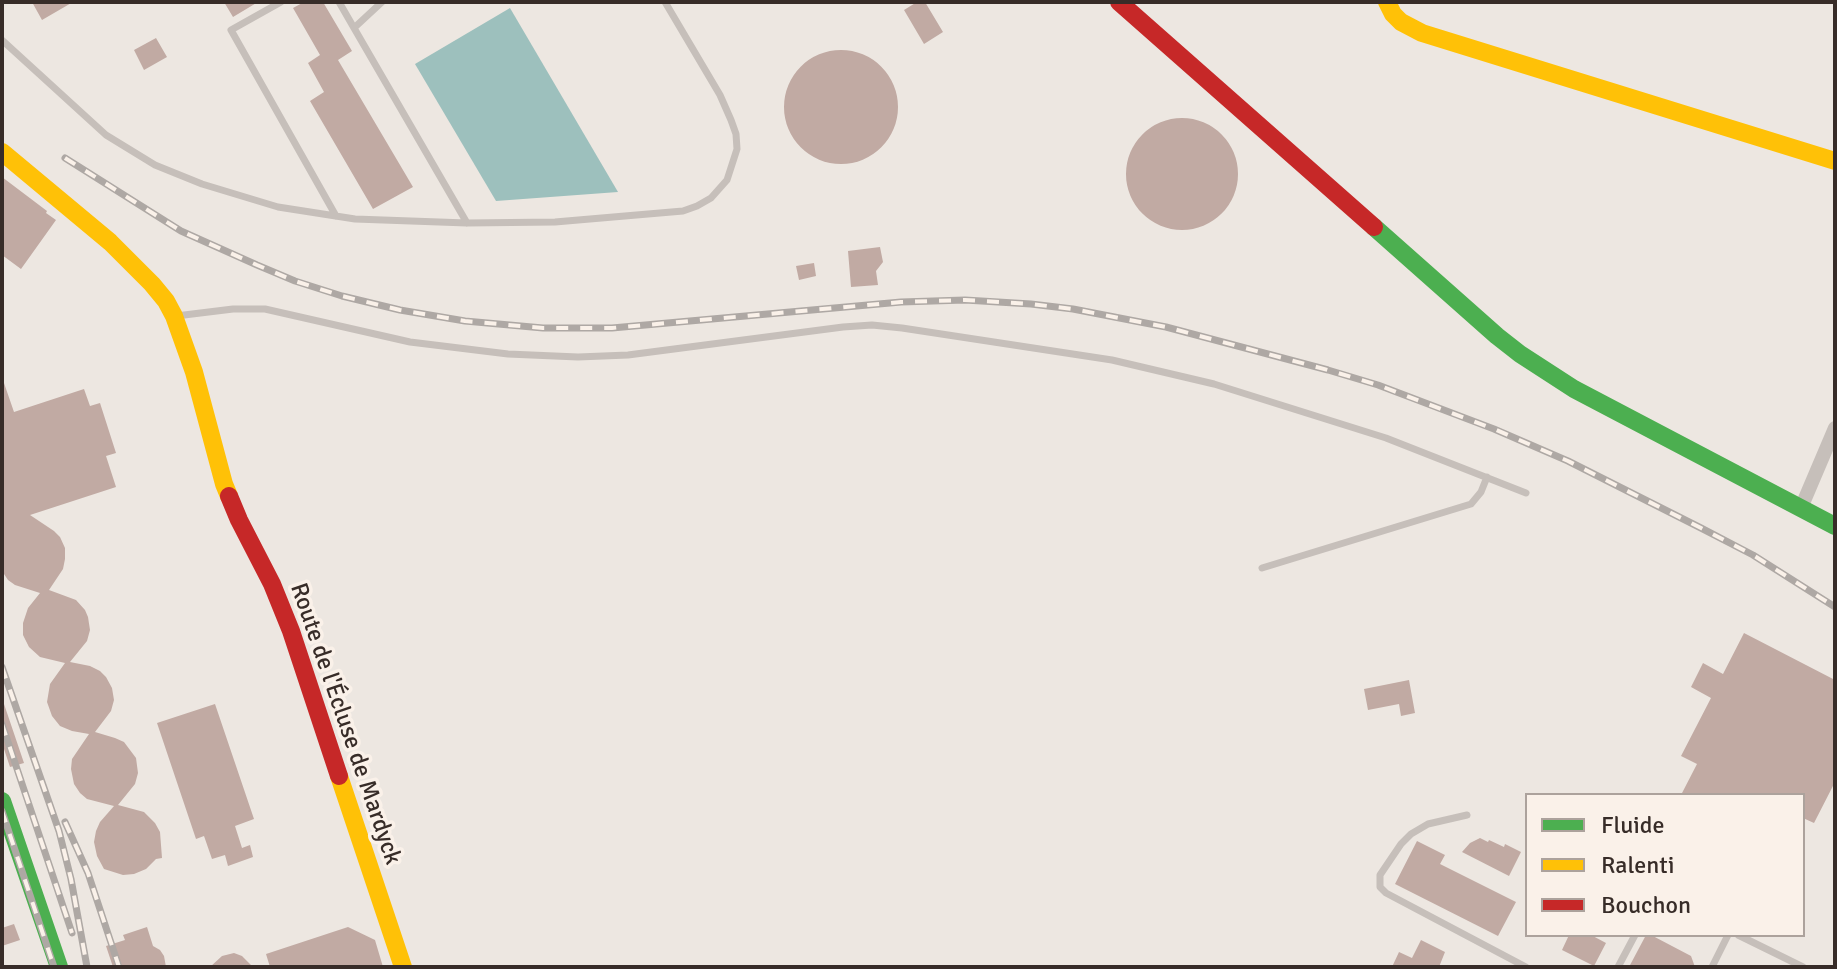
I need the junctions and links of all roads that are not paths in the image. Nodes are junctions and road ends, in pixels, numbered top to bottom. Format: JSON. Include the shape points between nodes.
{"nodes":[{"id":1,"x":281,"y":2,"type":"edge"},
{"id":2,"x":339,"y":2,"type":"edge"},
{"id":3,"x":382,"y":2,"type":"edge"},
{"id":4,"x":665,"y":2,"type":"edge"},
{"id":5,"x":1119,"y":2,"type":"edge"},
{"id":6,"x":1387,"y":2,"type":"edge"},
{"id":7,"x":354,"y":28,"type":"junction"},
{"id":8,"x":2,"y":40,"type":"edge"},
{"id":9,"x":2,"y":152,"type":"edge"},
{"id":10,"x":1835,"y":161,"type":"edge"},
{"id":11,"x":336,"y":216,"type":"junction"},
{"id":12,"x":467,"y":223,"type":"junction"},
{"id":13,"x":174,"y":316,"type":"junction"},
{"id":14,"x":1835,"y":428,"type":"edge"},
{"id":15,"x":1487,"y":477,"type":"junction"},
{"id":16,"x":1526,"y":493,"type":"dead end"},
{"id":17,"x":1801,"y":508,"type":"junction"},
{"id":18,"x":1835,"y":526,"type":"edge"},
{"id":19,"x":1262,"y":568,"type":"dead end"},
{"id":20,"x":2,"y":801,"type":"edge"},
{"id":21,"x":1467,"y":815,"type":"dead end"},
{"id":22,"x":1634,"y":937,"type":"edge"},
{"id":23,"x":1727,"y":937,"type":"edge"},
{"id":24,"x":1742,"y":937,"type":"edge"},
{"id":25,"x":59,"y":967,"type":"edge"},
{"id":26,"x":403,"y":967,"type":"edge"},
{"id":27,"x":1526,"y":967,"type":"edge"},
{"id":28,"x":1618,"y":967,"type":"edge"},
{"id":29,"x":1712,"y":967,"type":"edge"},
{"id":30,"x":1803,"y":967,"type":"edge"}],
"edges":[{"from":1,"to":11,"type":"lane","via":[[231,30]]},
{"from":2,"to":7,"type":"lane"},
{"from":3,"to":7,"type":"lane"},
{"from":4,"to":12,"type":"lane","via":[[734,127],[737,149],[722,187],[705,203],[675,213]]},
{"from":5,"to":17,"type":"street","via":[[1520,354],[1574,389]]},
{"from":6,"to":10,"type":"street","via":[[1401,22],[1422,33]]},
{"from":7,"to":12,"type":"lane"},
{"from":8,"to":11,"type":"lane","via":[[106,135],[155,165],[250,199]]},
{"from":9,"to":13,"type":"street","name":"Route de l'Écluse de Mardyck","via":[[110,242]]},
{"from":11,"to":12,"type":"lane"},
{"from":13,"to":15,"type":"lane","via":[[265,309],[410,342],[553,357],[628,355],[843,327],[902,328],[1185,376],[1377,434]]},
{"from":13,"to":26,"type":"street","name":"Route de l'Écluse de Mardyck","via":[[224,484],[291,631]]},
{"from":14,"to":17,"type":"street"},
{"from":15,"to":16,"type":"lane"},
{"from":15,"to":19,"type":"lane","via":[[1471,504]]},
{"from":17,"to":18,"type":"street"},
{"from":20,"to":25,"type":"street"},
{"from":21,"to":27,"type":"lane","via":[[1428,824],[1411,834],[1380,875],[1380,887]]},
{"from":22,"to":28,"type":"lane"},
{"from":23,"to":29,"type":"lane"},
{"from":24,"to":30,"type":"lane"}]}
